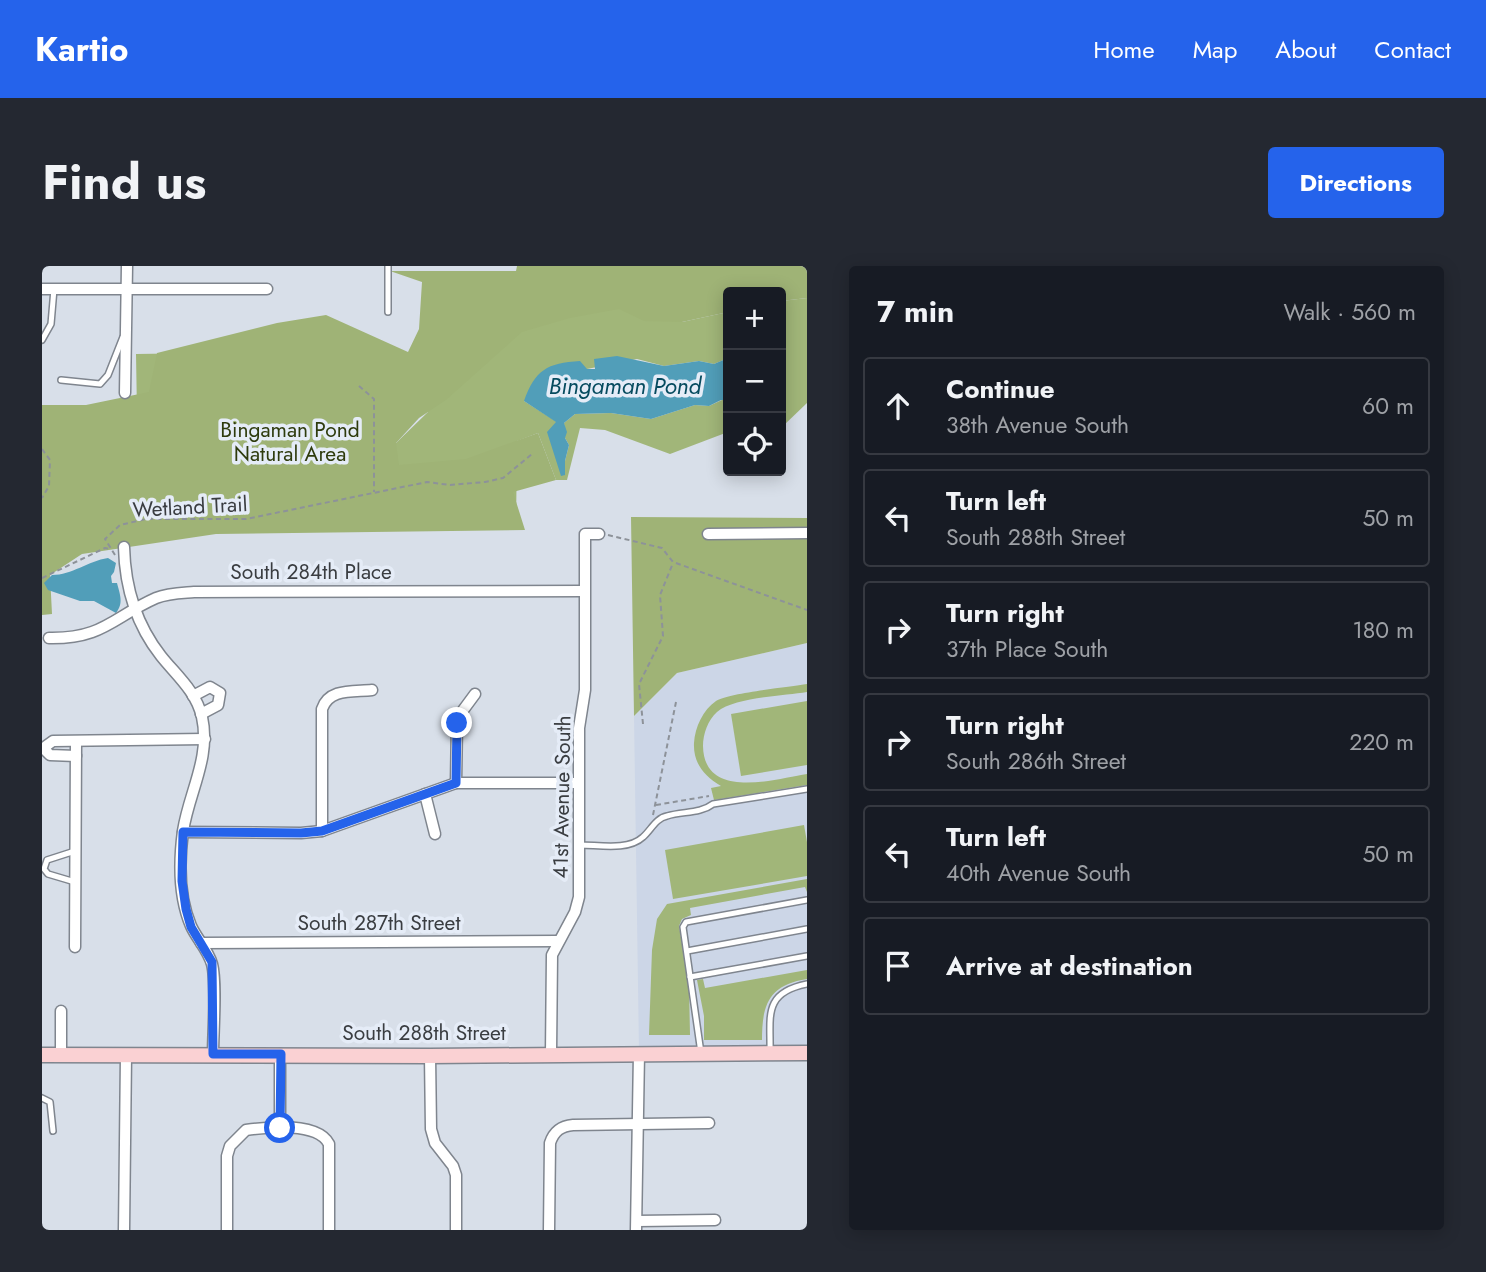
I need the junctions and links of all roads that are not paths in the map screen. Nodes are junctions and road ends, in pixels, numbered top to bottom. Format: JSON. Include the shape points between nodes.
{"nodes":[{"id":1,"x":127,"y":266,"type":"edge"},
{"id":2,"x":388,"y":266,"type":"edge"},
{"id":3,"x":126,"y":288,"type":"junction"},
{"id":4,"x":42,"y":289,"type":"edge"},
{"id":5,"x":54,"y":289,"type":"junction"},
{"id":6,"x":267,"y":289,"type":"dead end"},
{"id":7,"x":388,"y":312,"type":"dead end"},
{"id":8,"x":126,"y":331,"type":"junction"},
{"id":9,"x":42,"y":340,"type":"edge"},
{"id":10,"x":61,"y":380,"type":"dead end"},
{"id":11,"x":125,"y":393,"type":"dead end"},
{"id":12,"x":807,"y":533,"type":"edge"},
{"id":13,"x":599,"y":534,"type":"road end"},
{"id":14,"x":708,"y":534,"type":"dead end"},
{"id":15,"x":124,"y":547,"type":"dead end"},
{"id":16,"x":584,"y":591,"type":"junction"},
{"id":17,"x":135,"y":611,"type":"junction"},
{"id":18,"x":50,"y":638,"type":"dead end"},
{"id":19,"x":372,"y":690,"type":"dead end"},
{"id":20,"x":475,"y":694,"type":"dead end"},
{"id":21,"x":193,"y":696,"type":"junction"},
{"id":22,"x":201,"y":714,"type":"junction"},
{"id":23,"x":205,"y":739,"type":"junction"},
{"id":24,"x":76,"y":743,"type":"junction"},
{"id":25,"x":76,"y":756,"type":"junction"},
{"id":26,"x":456,"y":783,"type":"junction"},
{"id":27,"x":579,"y":783,"type":"junction"},
{"id":28,"x":807,"y":789,"type":"edge"},
{"id":29,"x":425,"y":794,"type":"junction"},
{"id":30,"x":322,"y":831,"type":"junction"},
{"id":31,"x":183,"y":832,"type":"junction"},
{"id":32,"x":435,"y":834,"type":"dead end"},
{"id":33,"x":580,"y":845,"type":"junction"},
{"id":34,"x":75,"y":851,"type":"junction"},
{"id":35,"x":75,"y":882,"type":"junction"},
{"id":36,"x":807,"y":900,"type":"edge"},
{"id":37,"x":807,"y":929,"type":"edge"},
{"id":38,"x":558,"y":941,"type":"junction"},
{"id":39,"x":201,"y":943,"type":"junction"},
{"id":40,"x":75,"y":947,"type":"dead end"},
{"id":41,"x":687,"y":951,"type":"junction"},
{"id":42,"x":807,"y":956,"type":"edge"},
{"id":43,"x":690,"y":977,"type":"junction"},
{"id":44,"x":807,"y":984,"type":"edge"},
{"id":45,"x":61,"y":1011,"type":"dead end"},
{"id":46,"x":551,"y":1053,"type":"junction"},
{"id":47,"x":639,"y":1053,"type":"junction"},
{"id":48,"x":701,"y":1053,"type":"junction"},
{"id":49,"x":770,"y":1053,"type":"junction"},
{"id":50,"x":807,"y":1053,"type":"edge"},
{"id":51,"x":213,"y":1054,"type":"junction"},
{"id":52,"x":281,"y":1054,"type":"junction"},
{"id":53,"x":42,"y":1055,"type":"edge"},
{"id":54,"x":61,"y":1055,"type":"junction"},
{"id":55,"x":126,"y":1055,"type":"junction"},
{"id":56,"x":430,"y":1056,"type":"junction"},
{"id":57,"x":42,"y":1098,"type":"edge"},
{"id":58,"x":639,"y":1124,"type":"junction"},
{"id":59,"x":709,"y":1124,"type":"dead end"},
{"id":60,"x":280,"y":1128,"type":"junction"},
{"id":61,"x":53,"y":1131,"type":"dead end"},
{"id":62,"x":715,"y":1220,"type":"dead end"},
{"id":63,"x":637,"y":1226,"type":"edge"},
{"id":64,"x":124,"y":1230,"type":"edge"},
{"id":65,"x":227,"y":1230,"type":"edge"},
{"id":66,"x":329,"y":1230,"type":"edge"},
{"id":67,"x":456,"y":1230,"type":"edge"},
{"id":68,"x":549,"y":1230,"type":"edge"}],
"edges":[{"from":1,"to":3,"type":"street"},
{"from":2,"to":7,"type":"lane"},
{"from":3,"to":5,"type":"street"},
{"from":3,"to":6,"type":"street"},
{"from":3,"to":8,"type":"street"},
{"from":4,"to":5,"type":"street"},
{"from":5,"to":9,"type":"lane","via":[[51,324]]},
{"from":8,"to":10,"type":"lane","via":[[100,384]]},
{"from":8,"to":11,"type":"street"},
{"from":12,"to":14,"type":"street"},
{"from":13,"to":16,"type":"street","name":"41st Avenue South","via":[[585,534]]},
{"from":15,"to":17,"type":"street"},
{"from":16,"to":17,"type":"street","name":"South 284th Place","via":[[194,592],[157,598]]},
{"from":16,"to":27,"type":"street","name":"41st Avenue South","via":[[585,690],[579,728]]},
{"from":17,"to":18,"type":"street","name":"South 284th Place","via":[[85,636]]},
{"from":17,"to":21,"type":"street","via":[[145,632]]},
{"from":19,"to":30,"type":"street","via":[[339,693],[325,700]]},
{"from":20,"to":26,"type":"street","via":[[457,723]]},
{"from":21,"to":22,"type":"street"},
{"from":21,"to":22,"type":"street","via":[[210,687],[220,693],[218,705]]},
{"from":22,"to":23,"type":"street"},
{"from":23,"to":24,"type":"street"},
{"from":23,"to":31,"type":"street"},
{"from":24,"to":25,"type":"street"},
{"from":24,"to":25,"type":"street","via":[[53,741],[46,751]]},
{"from":25,"to":34,"type":"street"},
{"from":26,"to":27,"type":"street"},
{"from":26,"to":29,"type":"street"},
{"from":27,"to":33,"type":"street","name":"41st Avenue South"},
{"from":28,"to":33,"type":"lane","via":[[667,815],[632,845]]},
{"from":29,"to":30,"type":"street"},
{"from":29,"to":32,"type":"street"},
{"from":30,"to":31,"type":"street"},
{"from":31,"to":39,"type":"street","via":[[186,909]]},
{"from":33,"to":38,"type":"street","name":"41st Avenue South","via":[[579,897]]},
{"from":34,"to":35,"type":"street"},
{"from":34,"to":35,"type":"lane","via":[[47,860],[44,869]]},
{"from":35,"to":40,"type":"street"},
{"from":36,"to":41,"type":"lane","via":[[686,922]]},
{"from":37,"to":41,"type":"lane"},
{"from":38,"to":39,"type":"street","name":"South 287th Street"},
{"from":38,"to":46,"type":"street","name":"41st Avenue South","via":[[551,964]]},
{"from":39,"to":51,"type":"street","via":[[212,962]]},
{"from":41,"to":43,"type":"lane"},
{"from":42,"to":43,"type":"lane"},
{"from":43,"to":48,"type":"lane"},
{"from":44,"to":49,"type":"lane","via":[[785,991],[770,1008]]},
{"from":45,"to":54,"type":"street"},
{"from":46,"to":47,"type":"main road","name":"South 288th Street"},
{"from":46,"to":56,"type":"main road","name":"South 288th Street"},
{"from":47,"to":48,"type":"main road","name":"South 288th Street"},
{"from":47,"to":58,"type":"street"},
{"from":48,"to":49,"type":"main road","name":"South 288th Street"},
{"from":49,"to":50,"type":"main road","name":"South 288th Street"},
{"from":51,"to":52,"type":"main road","name":"South 288th Street"},
{"from":51,"to":55,"type":"main road","name":"South 288th Street"},
{"from":52,"to":56,"type":"main road","name":"South 288th Street"},
{"from":52,"to":60,"type":"street"},
{"from":53,"to":54,"type":"main road","name":"South 288th Street"},
{"from":54,"to":55,"type":"main road","name":"South 288th Street"},
{"from":55,"to":64,"type":"street"},
{"from":56,"to":67,"type":"street","via":[[431,1129],[456,1175]]},
{"from":57,"to":61,"type":"lane","via":[[50,1102]]},
{"from":58,"to":59,"type":"street"},
{"from":58,"to":63,"type":"street"},
{"from":58,"to":68,"type":"street","via":[[573,1125],[557,1130],[550,1143]]},
{"from":60,"to":65,"type":"street","via":[[246,1130],[229,1146]]},
{"from":60,"to":66,"type":"street","via":[[307,1129],[325,1136],[329,1144]]},
{"from":62,"to":63,"type":"street"}]}
